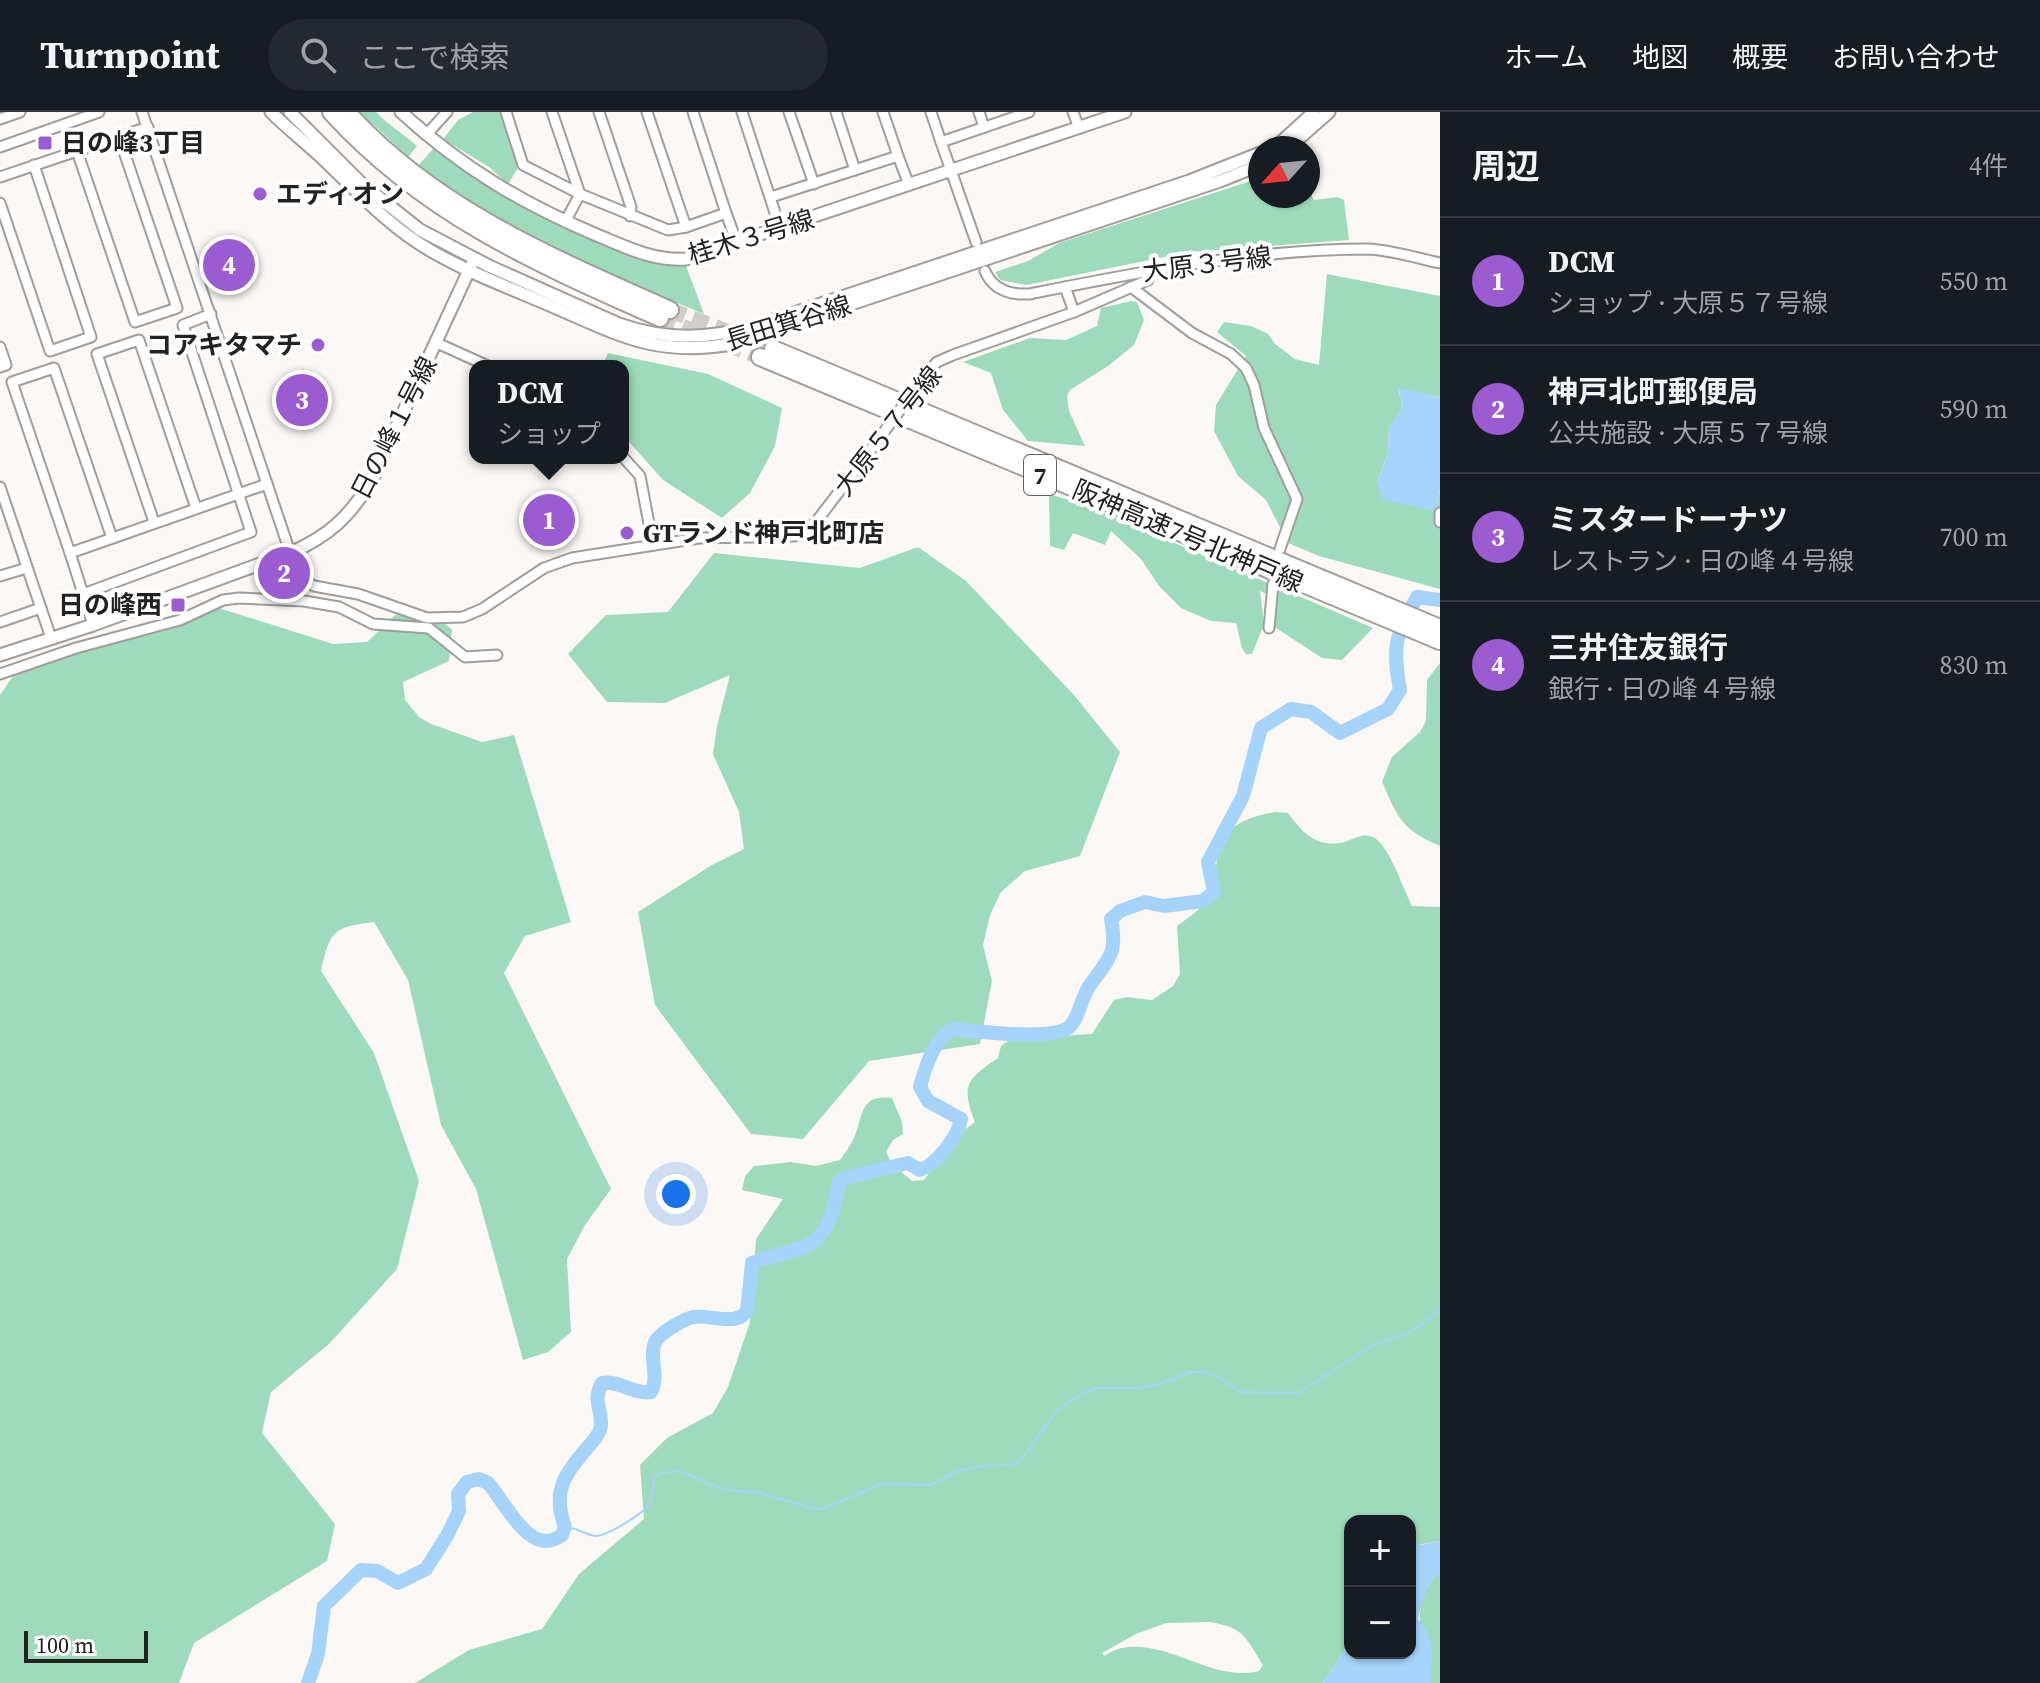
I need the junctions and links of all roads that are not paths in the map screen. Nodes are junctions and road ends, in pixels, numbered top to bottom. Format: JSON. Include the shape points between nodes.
{"nodes":[{"id":1,"x":18,"y":112,"type":"edge"},
{"id":2,"x":99,"y":112,"type":"edge"},
{"id":3,"x":142,"y":112,"type":"edge"},
{"id":4,"x":271,"y":112,"type":"edge"},
{"id":5,"x":290,"y":112,"type":"edge"},
{"id":6,"x":331,"y":112,"type":"edge"},
{"id":7,"x":347,"y":112,"type":"edge"},
{"id":8,"x":401,"y":112,"type":"edge"},
{"id":9,"x":447,"y":112,"type":"edge"},
{"id":10,"x":506,"y":112,"type":"edge"},
{"id":11,"x":552,"y":112,"type":"edge"},
{"id":12,"x":599,"y":112,"type":"edge"},
{"id":13,"x":647,"y":112,"type":"edge"},
{"id":14,"x":693,"y":112,"type":"edge"},
{"id":15,"x":742,"y":112,"type":"edge"},
{"id":16,"x":789,"y":112,"type":"edge"},
{"id":17,"x":836,"y":112,"type":"edge"},
{"id":18,"x":883,"y":112,"type":"edge"},
{"id":19,"x":931,"y":112,"type":"edge"},
{"id":20,"x":979,"y":112,"type":"edge"},
{"id":21,"x":1027,"y":112,"type":"edge"},
{"id":22,"x":1073,"y":112,"type":"edge"},
{"id":23,"x":1122,"y":112,"type":"edge"},
{"id":24,"x":1314,"y":112,"type":"edge"},
{"id":25,"x":1329,"y":112,"type":"edge"},
{"id":26,"x":0,"y":119,"type":"edge"},
{"id":27,"x":148,"y":127,"type":"junction"},
{"id":28,"x":984,"y":127,"type":"junction"},
{"id":29,"x":1079,"y":128,"type":"junction"},
{"id":30,"x":426,"y":135,"type":"junction"},
{"id":31,"x":1288,"y":136,"type":"edge"},
{"id":32,"x":1302,"y":136,"type":"edge"},
{"id":33,"x":119,"y":137,"type":"junction"},
{"id":34,"x":941,"y":142,"type":"junction"},
{"id":35,"x":0,"y":147,"type":"edge"},
{"id":36,"x":77,"y":151,"type":"junction"},
{"id":37,"x":898,"y":156,"type":"junction"},
{"id":38,"x":1248,"y":158,"type":"edge"},
{"id":39,"x":34,"y":165,"type":"junction"},
{"id":40,"x":855,"y":170,"type":"junction"},
{"id":41,"x":1248,"y":170,"type":"edge"},
{"id":42,"x":950,"y":171,"type":"junction"},
{"id":43,"x":0,"y":177,"type":"edge"},
{"id":44,"x":814,"y":184,"type":"junction"},
{"id":45,"x":909,"y":185,"type":"junction"},
{"id":46,"x":580,"y":194,"type":"junction"},
{"id":47,"x":771,"y":197,"type":"junction"},
{"id":48,"x":0,"y":203,"type":"edge"},
{"id":49,"x":726,"y":213,"type":"junction"},
{"id":50,"x":630,"y":216,"type":"junction"},
{"id":51,"x":565,"y":222,"type":"junction"},
{"id":52,"x":686,"y":227,"type":"junction"},
{"id":53,"x":780,"y":228,"type":"junction"},
{"id":54,"x":976,"y":242,"type":"dead end"},
{"id":55,"x":737,"y":243,"type":"junction"},
{"id":56,"x":475,"y":259,"type":"junction"},
{"id":57,"x":1440,"y":263,"type":"edge"},
{"id":58,"x":1152,"y":269,"type":"junction"},
{"id":59,"x":469,"y":271,"type":"junction"},
{"id":60,"x":985,"y":271,"type":"dead end"},
{"id":61,"x":1065,"y":287,"type":"junction"},
{"id":62,"x":1131,"y":287,"type":"junction"},
{"id":63,"x":1074,"y":312,"type":"junction"},
{"id":64,"x":211,"y":314,"type":"junction"},
{"id":65,"x":437,"y":343,"type":"junction"},
{"id":66,"x":0,"y":347,"type":"edge"},
{"id":67,"x":766,"y":353,"type":"tunnel mouth"},
{"id":68,"x":475,"y":360,"type":"edge"},
{"id":69,"x":0,"y":367,"type":"edge"},
{"id":70,"x":629,"y":464,"type":"edge"},
{"id":71,"x":267,"y":484,"type":"junction"},
{"id":72,"x":0,"y":487,"type":"edge"},
{"id":73,"x":239,"y":494,"type":"junction"},
{"id":74,"x":196,"y":508,"type":"junction"},
{"id":75,"x":1440,"y":513,"type":"edge"},
{"id":76,"x":154,"y":522,"type":"junction"},
{"id":77,"x":1440,"y":522,"type":"edge"},
{"id":78,"x":112,"y":538,"type":"junction"},
{"id":79,"x":653,"y":545,"type":"junction"},
{"id":80,"x":1280,"y":549,"type":"dead end"},
{"id":81,"x":70,"y":553,"type":"junction"},
{"id":82,"x":290,"y":553,"type":"junction"},
{"id":83,"x":27,"y":568,"type":"junction"},
{"id":84,"x":0,"y":576,"type":"edge"},
{"id":85,"x":1273,"y":584,"type":"dead end"},
{"id":86,"x":1323,"y":586,"type":"junction"},
{"id":87,"x":83,"y":594,"type":"junction"},
{"id":88,"x":41,"y":608,"type":"junction"},
{"id":89,"x":406,"y":612,"type":"junction"},
{"id":90,"x":0,"y":622,"type":"edge"},
{"id":91,"x":400,"y":624,"type":"junction"},
{"id":92,"x":93,"y":625,"type":"junction"},
{"id":93,"x":1269,"y":628,"type":"dead end"},
{"id":94,"x":1440,"y":628,"type":"edge"},
{"id":95,"x":51,"y":638,"type":"junction"},
{"id":96,"x":1440,"y":641,"type":"edge"},
{"id":97,"x":0,"y":655,"type":"edge"},
{"id":98,"x":497,"y":655,"type":"dead end"},
{"id":99,"x":0,"y":674,"type":"edge"}],
"edges":[{"from":1,"to":26,"type":"street"},
{"from":2,"to":35,"type":"street"},
{"from":3,"to":27,"type":"street","name":"大原５７号線"},
{"from":4,"to":59,"type":"street","name":"長田箕谷線","via":[[401,231]]},
{"from":5,"to":56,"type":"street","name":"長田箕谷線","via":[[400,216]]},
{"from":6,"to":7,"type":"highway","via":[[378,158],[458,219],[552,271],[665,314],[476,216],[383,147]]},
{"from":8,"to":30,"type":"street","name":"桂木３号線"},
{"from":9,"to":30,"type":"street"},
{"from":10,"to":46,"type":"street","via":[[523,165]]},
{"from":11,"to":46,"type":"street"},
{"from":12,"to":50,"type":"street"},
{"from":13,"to":52,"type":"street"},
{"from":14,"to":49,"type":"street"},
{"from":15,"to":47,"type":"street"},
{"from":16,"to":44,"type":"street"},
{"from":17,"to":40,"type":"street"},
{"from":18,"to":37,"type":"street"},
{"from":19,"to":34,"type":"street"},
{"from":20,"to":28,"type":"street"},
{"from":21,"to":28,"type":"street"},
{"from":22,"to":29,"type":"street"},
{"from":23,"to":29,"type":"street","name":"桂木３号線"},
{"from":24,"to":31,"type":"street"},
{"from":25,"to":32,"type":"street"},
{"from":27,"to":33,"type":"street"},
{"from":27,"to":64,"type":"street","name":"大原５７号線"},
{"from":28,"to":34,"type":"street"},
{"from":29,"to":42,"type":"street","name":"桂木３号線"},
{"from":30,"to":51,"type":"street","name":"桂木３号線","via":[[503,190]]},
{"from":33,"to":36,"type":"street"},
{"from":33,"to":36,"type":"street","via":[[177,308],[135,322]]},
{"from":34,"to":42,"type":"street"},
{"from":36,"to":39,"type":"street"},
{"from":37,"to":40,"type":"street"},
{"from":37,"to":45,"type":"street"},
{"from":38,"to":56,"type":"street","name":"長田箕谷線","via":[[758,325],[702,338],[642,332]]},
{"from":39,"to":43,"type":"street"},
{"from":39,"to":48,"type":"street","via":[[91,337],[50,351]]},
{"from":40,"to":44,"type":"street"},
{"from":41,"to":59,"type":"street","name":"長田箕谷線","via":[[731,344],[706,348],[638,342]]},
{"from":42,"to":45,"type":"street","name":"桂木３号線"},
{"from":42,"to":54,"type":"street"},
{"from":44,"to":47,"type":"street"},
{"from":45,"to":53,"type":"street","name":"桂木３号線"},
{"from":46,"to":50,"type":"street"},
{"from":46,"to":51,"type":"street"},
{"from":47,"to":53,"type":"street"},
{"from":49,"to":52,"type":"street"},
{"from":49,"to":55,"type":"street"},
{"from":50,"to":52,"type":"street","via":[[668,230]]},
{"from":51,"to":55,"type":"street","name":"桂木３号線","via":[[665,260]]},
{"from":53,"to":55,"type":"street","name":"桂木３号線"},
{"from":56,"to":59,"type":"street","name":"日の峰１号線"},
{"from":57,"to":58,"type":"street","name":"大原３号線","via":[[1371,249]]},
{"from":58,"to":61,"type":"street","name":"大原３号線"},
{"from":58,"to":62,"type":"street","name":"大原５７号線","via":[[1148,280]]},
{"from":59,"to":65,"type":"street","name":"日の峰１号線"},
{"from":60,"to":61,"type":"street","name":"大原３号線","via":[[1013,295]]},
{"from":61,"to":63,"type":"street"},
{"from":62,"to":63,"type":"street","name":"大原５７号線"},
{"from":62,"to":80,"type":"street","via":[[1246,368],[1264,428],[1297,499]]},
{"from":63,"to":79,"type":"street","name":"大原５７号線","bridge":true,"via":[[937,362],[816,522],[795,536],[699,538]]},
{"from":64,"to":71,"type":"street","name":"大原５７号線"},
{"from":64,"to":73,"type":"street","via":[[183,325]]},
{"from":65,"to":68,"type":"street"},
{"from":65,"to":82,"type":"street","name":"日の峰１号線","via":[[353,511],[313,543]]},
{"from":66,"to":69,"type":"street","via":[[6,365]]},
{"from":67,"to":86,"type":"highway","name":"阪神高速7号北神戸線","number":"7"},
{"from":70,"to":79,"type":"street","via":[[640,476]]},
{"from":71,"to":73,"type":"street"},
{"from":71,"to":82,"type":"street","name":"大原５７号線"},
{"from":72,"to":83,"type":"street"},
{"from":73,"to":74,"type":"street"},
{"from":73,"to":87,"type":"street","via":[[251,532]]},
{"from":74,"to":76,"type":"street"},
{"from":74,"to":76,"type":"street","via":[[139,340],[111,349],[97,354]]},
{"from":75,"to":77,"type":"street"},
{"from":76,"to":78,"type":"street"},
{"from":78,"to":81,"type":"street"},
{"from":78,"to":81,"type":"street","via":[[54,368],[12,382]]},
{"from":79,"to":89,"type":"street","name":"大原５７号線","via":[[572,558],[544,568],[463,617],[427,618]]},
{"from":81,"to":87,"type":"street"},
{"from":82,"to":89,"type":"street","name":"大原５７号線","via":[[296,570],[314,586],[358,594]]},
{"from":82,"to":92,"type":"street","name":"日の峰１号線"},
{"from":83,"to":84,"type":"street"},
{"from":83,"to":88,"type":"street"},
{"from":85,"to":93,"type":"street"},
{"from":86,"to":94,"type":"highway","name":"阪神高速7号北神戸線","number":"7"},
{"from":86,"to":96,"type":"highway","name":"阪神高速7号北神戸線","number":"7"},
{"from":87,"to":92,"type":"street"},
{"from":88,"to":90,"type":"street"},
{"from":88,"to":95,"type":"street"},
{"from":89,"to":91,"type":"street"},
{"from":91,"to":98,"type":"street","via":[[429,628],[465,657]]},
{"from":91,"to":99,"type":"street","via":[[373,624],[339,607],[316,603],[239,598]]},
{"from":92,"to":95,"type":"street","name":"日の峰１号線"},
{"from":95,"to":97,"type":"street","name":"日の峰１号線"}]}
